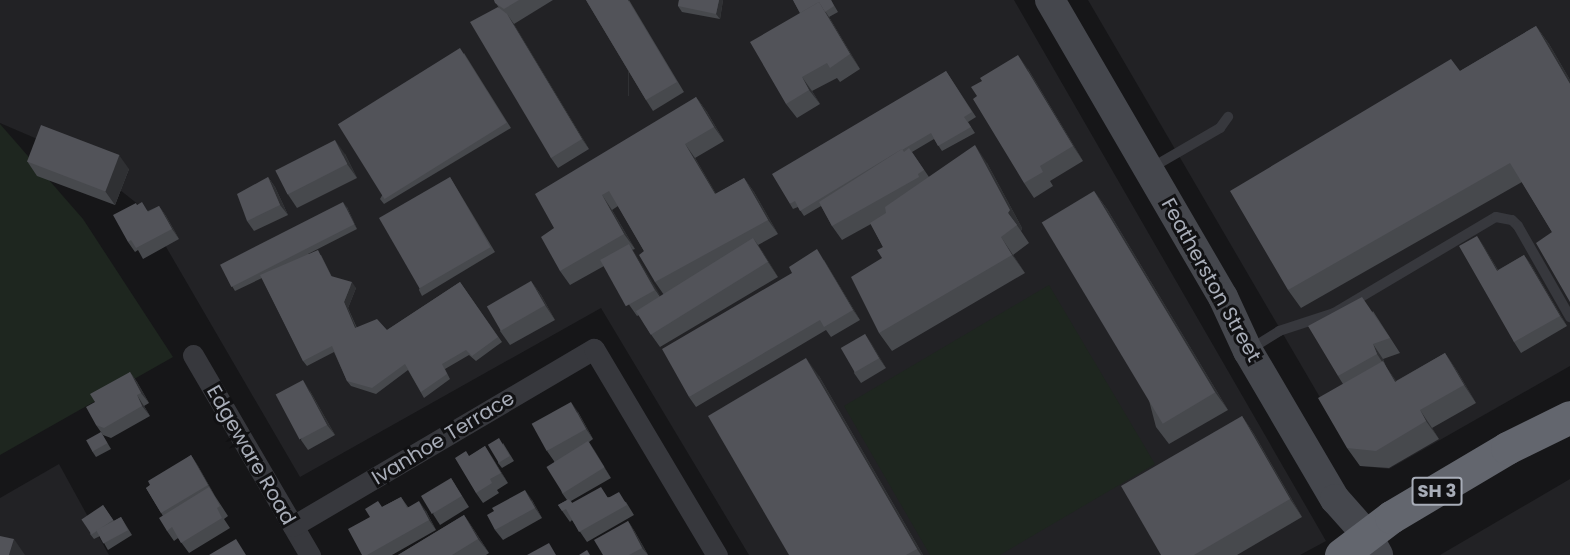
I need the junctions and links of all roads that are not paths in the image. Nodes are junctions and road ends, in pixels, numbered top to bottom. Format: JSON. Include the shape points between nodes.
{"nodes":[{"id":1,"x":1050,"y":0,"type":"edge"},
{"id":2,"x":1228,"y":117,"type":"dead end"},
{"id":3,"x":1149,"y":169,"type":"junction"},
{"id":4,"x":1570,"y":317,"type":"edge"},
{"id":5,"x":1248,"y":351,"type":"junction"},
{"id":6,"x":193,"y":355,"type":"dead end"},
{"id":7,"x":1570,"y":417,"type":"edge"},
{"id":8,"x":293,"y":526,"type":"junction"},
{"id":9,"x":1372,"y":545,"type":"edge"},
{"id":10,"x":310,"y":555,"type":"edge"},
{"id":11,"x":717,"y":555,"type":"edge"},
{"id":12,"x":1341,"y":555,"type":"edge"}],
"edges":[{"from":1,"to":3,"type":"main road","name":"Featherston Street"},
{"from":2,"to":3,"type":"lane","via":[[1220,128]]},
{"from":3,"to":5,"type":"main road","name":"Featherston Street","via":[[1223,297]]},
{"from":4,"to":5,"type":"lane","via":[[1518,226],[1512,220],[1496,217],[1334,313],[1279,331]]},
{"from":5,"to":9,"type":"main road","name":"Featherston Street","via":[[1335,499]]},
{"from":6,"to":8,"type":"street","name":"Edgeware Road"},
{"from":7,"to":9,"type":"highway","number":"SH 3","via":[[1507,448]]},
{"from":8,"to":10,"type":"street","name":"Edgeware Road"},
{"from":8,"to":11,"type":"street","name":"Ivanhoe Terrace","via":[[594,349]]},
{"from":9,"to":12,"type":"highway","number":"SH 3"}]}
